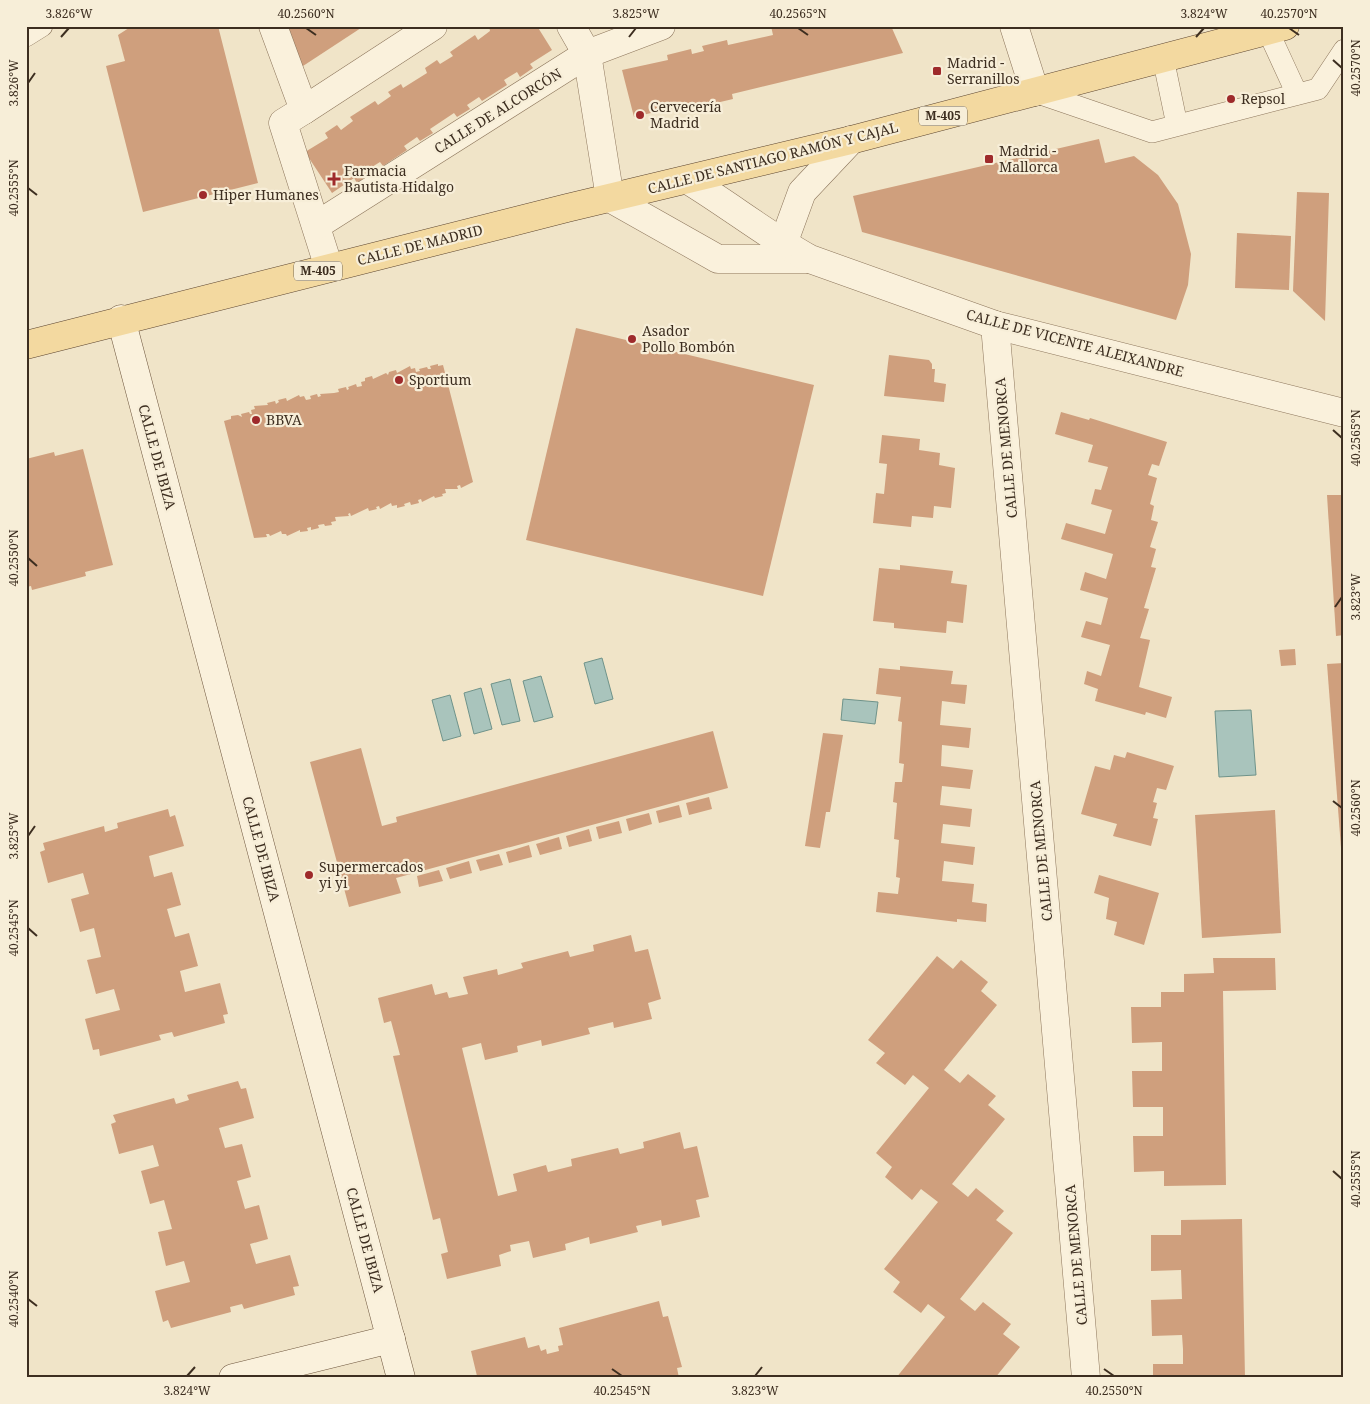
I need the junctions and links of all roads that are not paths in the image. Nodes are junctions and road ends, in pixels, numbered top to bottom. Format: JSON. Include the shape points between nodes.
{"nodes":[{"id":1,"x":42,"y":26,"type":"edge"},
{"id":2,"x":273,"y":26,"type":"edge"},
{"id":3,"x":434,"y":26,"type":"edge"},
{"id":4,"x":571,"y":26,"type":"edge"},
{"id":5,"x":661,"y":26,"type":"edge"},
{"id":6,"x":1023,"y":28,"type":"edge"},
{"id":7,"x":1276,"y":28,"type":"edge"},
{"id":8,"x":26,"y":36,"type":"edge"},
{"id":9,"x":1344,"y":50,"type":"edge"},
{"id":10,"x":587,"y":54,"type":"junction"},
{"id":11,"x":1163,"y":58,"type":"junction"},
{"id":12,"x":1035,"y":92,"type":"junction"},
{"id":13,"x":1297,"y":94,"type":"junction"},
{"id":14,"x":294,"y":117,"type":"junction"},
{"id":15,"x":1177,"y":125,"type":"junction"},
{"id":16,"x":852,"y":140,"type":"junction"},
{"id":17,"x":688,"y":180,"type":"junction"},
{"id":18,"x":610,"y":198,"type":"junction"},
{"id":19,"x":317,"y":225,"type":"junction"},
{"id":20,"x":783,"y":244,"type":"junction"},
{"id":21,"x":810,"y":259,"type":"junction"},
{"id":22,"x":329,"y":268,"type":"junction"},
{"id":23,"x":121,"y":320,"type":"junction"},
{"id":24,"x":995,"y":325,"type":"junction"},
{"id":25,"x":26,"y":345,"type":"edge"},
{"id":26,"x":1344,"y":413,"type":"edge"},
{"id":27,"x":391,"y":1338,"type":"junction"},
{"id":28,"x":233,"y":1378,"type":"edge"},
{"id":29,"x":401,"y":1378,"type":"edge"},
{"id":30,"x":1086,"y":1378,"type":"edge"}],
"edges":[{"from":1,"to":8,"type":"lane"},
{"from":2,"to":14,"type":"street"},
{"from":3,"to":14,"type":"street"},
{"from":4,"to":10,"type":"street"},
{"from":5,"to":10,"type":"street","name":"CALLE DE ALCORCÓN"},
{"from":6,"to":12,"type":"street"},
{"from":7,"to":11,"type":"main road","name":"CALLE DE SANTIAGO RAMÓN Y CAJAL","number":"M-405"},
{"from":7,"to":13,"type":"lane"},
{"from":9,"to":13,"type":"lane","via":[[1318,89]]},
{"from":10,"to":18,"type":"street"},
{"from":10,"to":19,"type":"street","name":"CALLE DE ALCORCÓN"},
{"from":11,"to":12,"type":"main road","name":"CALLE DE SANTIAGO RAMÓN Y CAJAL","number":"M-405"},
{"from":11,"to":15,"type":"lane"},
{"from":12,"to":15,"type":"lane","via":[[1152,132]]},
{"from":12,"to":16,"type":"main road","name":"CALLE DE SANTIAGO RAMÓN Y CAJAL","number":"M-405"},
{"from":13,"to":15,"type":"lane"},
{"from":14,"to":19,"type":"street"},
{"from":16,"to":17,"type":"main road","name":"CALLE DE SANTIAGO RAMÓN Y CAJAL","number":"M-405"},
{"from":16,"to":20,"type":"street","via":[[802,192]]},
{"from":17,"to":18,"type":"main road","name":"CALLE DE SANTIAGO RAMÓN Y CAJAL","number":"M-405"},
{"from":17,"to":20,"type":"street","name":"CALLE DE VICENTE ALEIXANDRE"},
{"from":18,"to":21,"type":"street","name":"CALLE DE VICENTE ALEIXANDRE","via":[[718,259]]},
{"from":18,"to":22,"type":"main road","name":"CALLE DE MADRID","number":"M-405"},
{"from":19,"to":22,"type":"street"},
{"from":20,"to":21,"type":"street","name":"CALLE DE VICENTE ALEIXANDRE"},
{"from":21,"to":24,"type":"street","name":"CALLE DE VICENTE ALEIXANDRE"},
{"from":22,"to":23,"type":"main road","name":"CALLE DE MADRID","number":"M-405"},
{"from":23,"to":25,"type":"main road","name":"CALLE DE MADRID","number":"M-405"},
{"from":23,"to":27,"type":"street","name":"CALLE DE IBIZA"},
{"from":24,"to":26,"type":"street","name":"CALLE DE VICENTE ALEIXANDRE"},
{"from":24,"to":30,"type":"street","name":"CALLE DE MENORCA"},
{"from":27,"to":28,"type":"street"},
{"from":27,"to":29,"type":"street","name":"CALLE DE IBIZA"}]}
